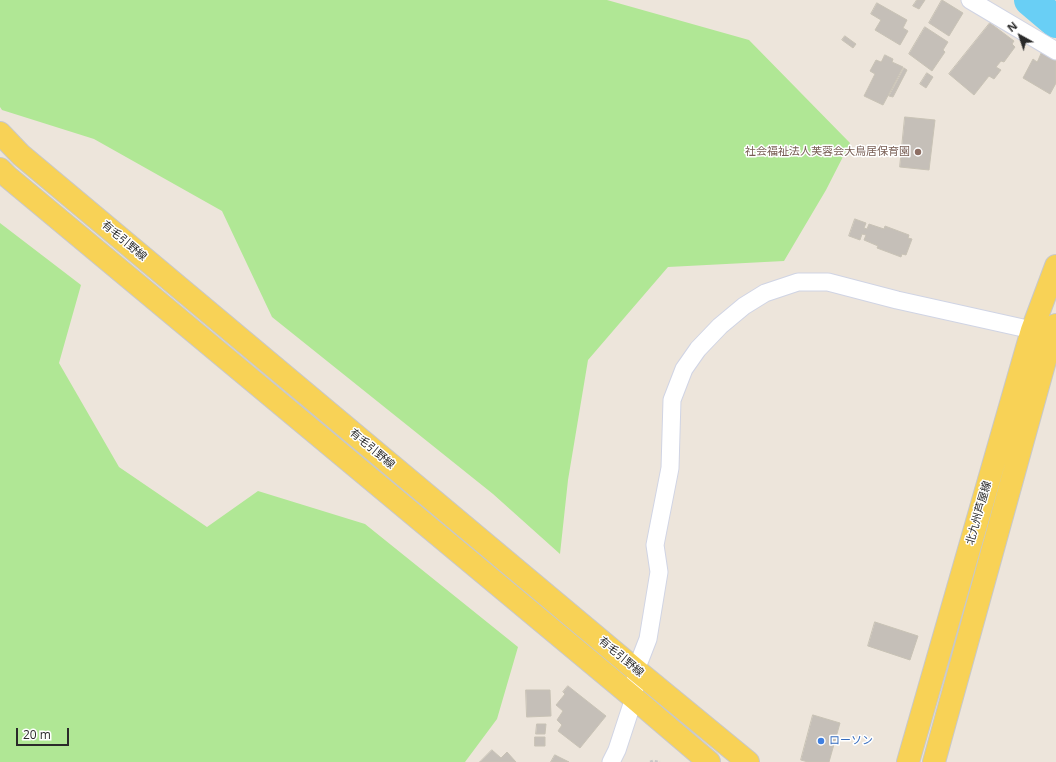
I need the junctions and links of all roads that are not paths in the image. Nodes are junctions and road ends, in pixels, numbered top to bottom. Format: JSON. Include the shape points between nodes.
{"nodes":[{"id":1,"x":970,"y":0,"type":"edge"},
{"id":2,"x":1056,"y":51,"type":"edge"},
{"id":3,"x":0,"y":133,"type":"edge"},
{"id":4,"x":0,"y":169,"type":"edge"},
{"id":5,"x":1056,"y":266,"type":"edge"},
{"id":6,"x":1056,"y":325,"type":"edge"},
{"id":7,"x":1032,"y":330,"type":"junction"},
{"id":8,"x":636,"y":670,"type":"junction"},
{"id":9,"x":634,"y":698,"type":"junction"},
{"id":10,"x":611,"y":762,"type":"edge"},
{"id":11,"x":709,"y":762,"type":"edge"},
{"id":12,"x":748,"y":762,"type":"edge"},
{"id":13,"x":908,"y":762,"type":"edge"},
{"id":14,"x":934,"y":762,"type":"edge"}],
"edges":[{"from":1,"to":2,"type":"street"},
{"from":3,"to":8,"type":"main road","name":"有毛引野線","via":[[21,155]]},
{"from":4,"to":9,"type":"main road","name":"有毛引野線"},
{"from":5,"to":7,"type":"main road","name":"北九州芦屋線"},
{"from":6,"to":14,"type":"main road","name":"北九州芦屋線"},
{"from":7,"to":8,"type":"street","via":[[828,282],[798,282],[765,292],[720,326],[698,349],[684,369],[672,400],[670,468],[655,545],[659,572],[648,639]]},
{"from":7,"to":13,"type":"main road","name":"北九州芦屋線"},
{"from":8,"to":9,"type":"street"},
{"from":8,"to":12,"type":"main road","name":"有毛引野線"},
{"from":9,"to":10,"type":"street"},
{"from":9,"to":11,"type":"main road","name":"有毛引野線"}]}
